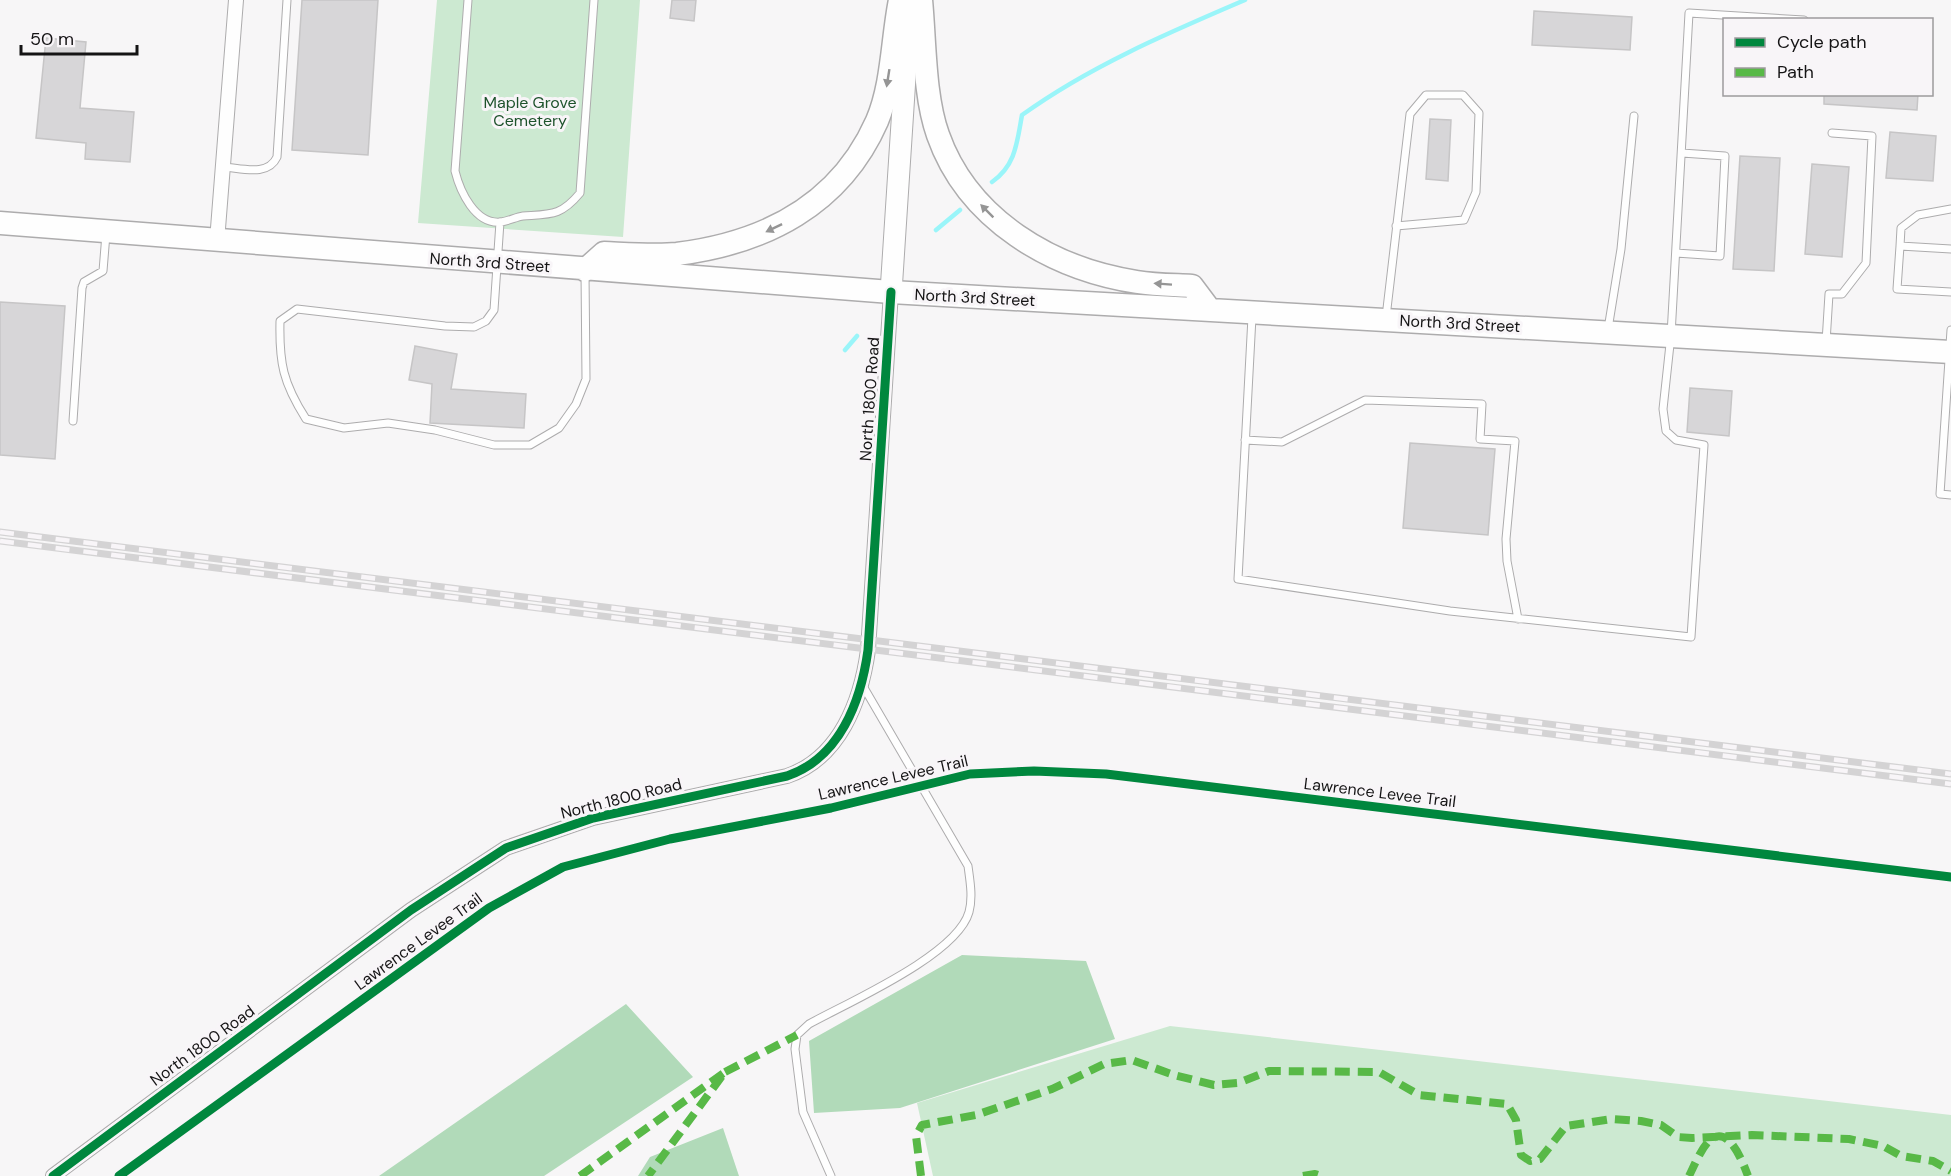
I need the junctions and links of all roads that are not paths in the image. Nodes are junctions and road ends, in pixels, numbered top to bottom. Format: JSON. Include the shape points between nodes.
{"nodes":[{"id":1,"x":236,"y":0,"type":"edge"},
{"id":2,"x":287,"y":0,"type":"edge"},
{"id":3,"x":468,"y":0,"type":"edge"},
{"id":4,"x":594,"y":0,"type":"edge"},
{"id":5,"x":900,"y":0,"type":"edge"},
{"id":6,"x":910,"y":0,"type":"edge"},
{"id":7,"x":921,"y":0,"type":"edge"},
{"id":8,"x":1771,"y":18,"type":"edge"},
{"id":9,"x":1634,"y":116,"type":"dead end"},
{"id":10,"x":1832,"y":133,"type":"dead end"},
{"id":11,"x":1682,"y":153,"type":"junction"},
{"id":12,"x":223,"y":167,"type":"junction"},
{"id":13,"x":1951,"y":209,"type":"edge"},
{"id":14,"x":500,"y":222,"type":"junction"},
{"id":15,"x":0,"y":223,"type":"edge"},
{"id":16,"x":1395,"y":226,"type":"junction"},
{"id":17,"x":106,"y":231,"type":"junction"},
{"id":18,"x":217,"y":241,"type":"junction"},
{"id":19,"x":1900,"y":246,"type":"junction"},
{"id":20,"x":1951,"y":249,"type":"edge"},
{"id":21,"x":1676,"y":253,"type":"junction"},
{"id":22,"x":498,"y":263,"type":"junction"},
{"id":23,"x":585,"y":270,"type":"junction"},
{"id":24,"x":891,"y":292,"type":"junction"},
{"id":25,"x":1951,"y":292,"type":"edge"},
{"id":26,"x":1210,"y":310,"type":"junction"},
{"id":27,"x":1252,"y":312,"type":"junction"},
{"id":28,"x":1386,"y":320,"type":"junction"},
{"id":29,"x":1951,"y":330,"type":"edge"},
{"id":30,"x":1608,"y":332,"type":"junction"},
{"id":31,"x":1671,"y":335,"type":"junction"},
{"id":32,"x":1826,"y":344,"type":"junction"},
{"id":33,"x":1950,"y":352,"type":"edge"},
{"id":34,"x":73,"y":421,"type":"dead end"},
{"id":35,"x":1245,"y":440,"type":"junction"},
{"id":36,"x":1951,"y":495,"type":"edge"},
{"id":37,"x":1518,"y":619,"type":"junction"},
{"id":38,"x":861,"y":684,"type":"junction"},
{"id":39,"x":52,"y":1176,"type":"edge"},
{"id":40,"x":831,"y":1176,"type":"edge"}],
"edges":[{"from":1,"to":12,"type":"street"},
{"from":2,"to":12,"type":"lane","via":[[274,165],[265,170]]},
{"from":3,"to":14,"type":"lane","via":[[455,171],[459,189],[470,206]]},
{"from":4,"to":14,"type":"lane","via":[[580,193],[569,207],[553,215]]},
{"from":5,"to":23,"type":"highway","one_way":true,"via":[[888,85],[877,120],[860,152],[808,208],[774,230],[737,241],[676,254],[604,253]]},
{"from":6,"to":24,"type":"main road"},
{"from":26,"to":7,"type":"highway","one_way":true,"via":[[1192,286],[1137,282],[1090,272],[1055,258],[991,216],[958,175],[938,135],[931,108]]},
{"from":8,"to":11,"type":"lane","via":[[1689,13]]},
{"from":9,"to":30,"type":"lane"},
{"from":10,"to":32,"type":"lane","via":[[1872,136],[1866,263],[1842,294],[1829,294]]},
{"from":11,"to":21,"type":"lane"},
{"from":11,"to":21,"type":"lane","via":[[1725,156],[1720,256]]},
{"from":12,"to":18,"type":"street"},
{"from":13,"to":19,"type":"lane","via":[[1917,215],[1901,228]]},
{"from":14,"to":22,"type":"lane"},
{"from":15,"to":17,"type":"highway","name":"North 3rd Street"},
{"from":16,"to":16,"type":"lane","via":[[1410,114],[1426,95],[1463,95],[1479,113],[1476,192],[1464,220]]},
{"from":16,"to":28,"type":"lane"},
{"from":17,"to":18,"type":"highway","name":"North 3rd Street"},
{"from":17,"to":34,"type":"lane","via":[[102,271],[84,282],[82,288]]},
{"from":18,"to":22,"type":"highway","name":"North 3rd Street"},
{"from":19,"to":20,"type":"lane"},
{"from":19,"to":25,"type":"lane","via":[[1897,289]]},
{"from":21,"to":31,"type":"lane"},
{"from":22,"to":23,"type":"highway","name":"North 3rd Street"},
{"from":22,"to":23,"type":"lane","via":[[494,310],[486,321],[474,327],[297,309],[280,321],[279,350],[288,392],[306,419],[344,428],[388,423],[494,445],[530,445],[559,428],[576,404],[586,379]]},
{"from":23,"to":24,"type":"highway","name":"North 3rd Street"},
{"from":24,"to":26,"type":"highway","name":"North 3rd Street"},
{"from":24,"to":38,"type":"street","name":"North 1800 Road","via":[[869,640]]},
{"from":26,"to":27,"type":"highway","name":"North 3rd Street"},
{"from":27,"to":28,"type":"highway","name":"North 3rd Street"},
{"from":27,"to":35,"type":"lane"},
{"from":28,"to":30,"type":"highway","name":"North 3rd Street"},
{"from":29,"to":33,"type":"lane"},
{"from":30,"to":31,"type":"highway","name":"North 3rd Street"},
{"from":31,"to":32,"type":"highway","name":"North 3rd Street"},
{"from":31,"to":37,"type":"lane","via":[[1663,409],[1666,430],[1676,440],[1704,445],[1691,637]]},
{"from":32,"to":33,"type":"highway","name":"North 3rd Street"},
{"from":33,"to":36,"type":"lane","via":[[1940,494]]},
{"from":35,"to":37,"type":"lane","via":[[1238,579]]},
{"from":35,"to":37,"type":"lane","via":[[1282,442],[1365,400],[1482,404],[1480,439],[1515,441],[1506,539]]},
{"from":38,"to":39,"type":"street","name":"North 1800 Road","via":[[842,731],[807,769],[593,818],[506,848],[411,910]]},
{"from":38,"to":40,"type":"lane","via":[[968,866],[971,898],[969,914],[952,938],[932,956],[809,1024],[797,1035],[795,1049],[803,1112]]}]}
